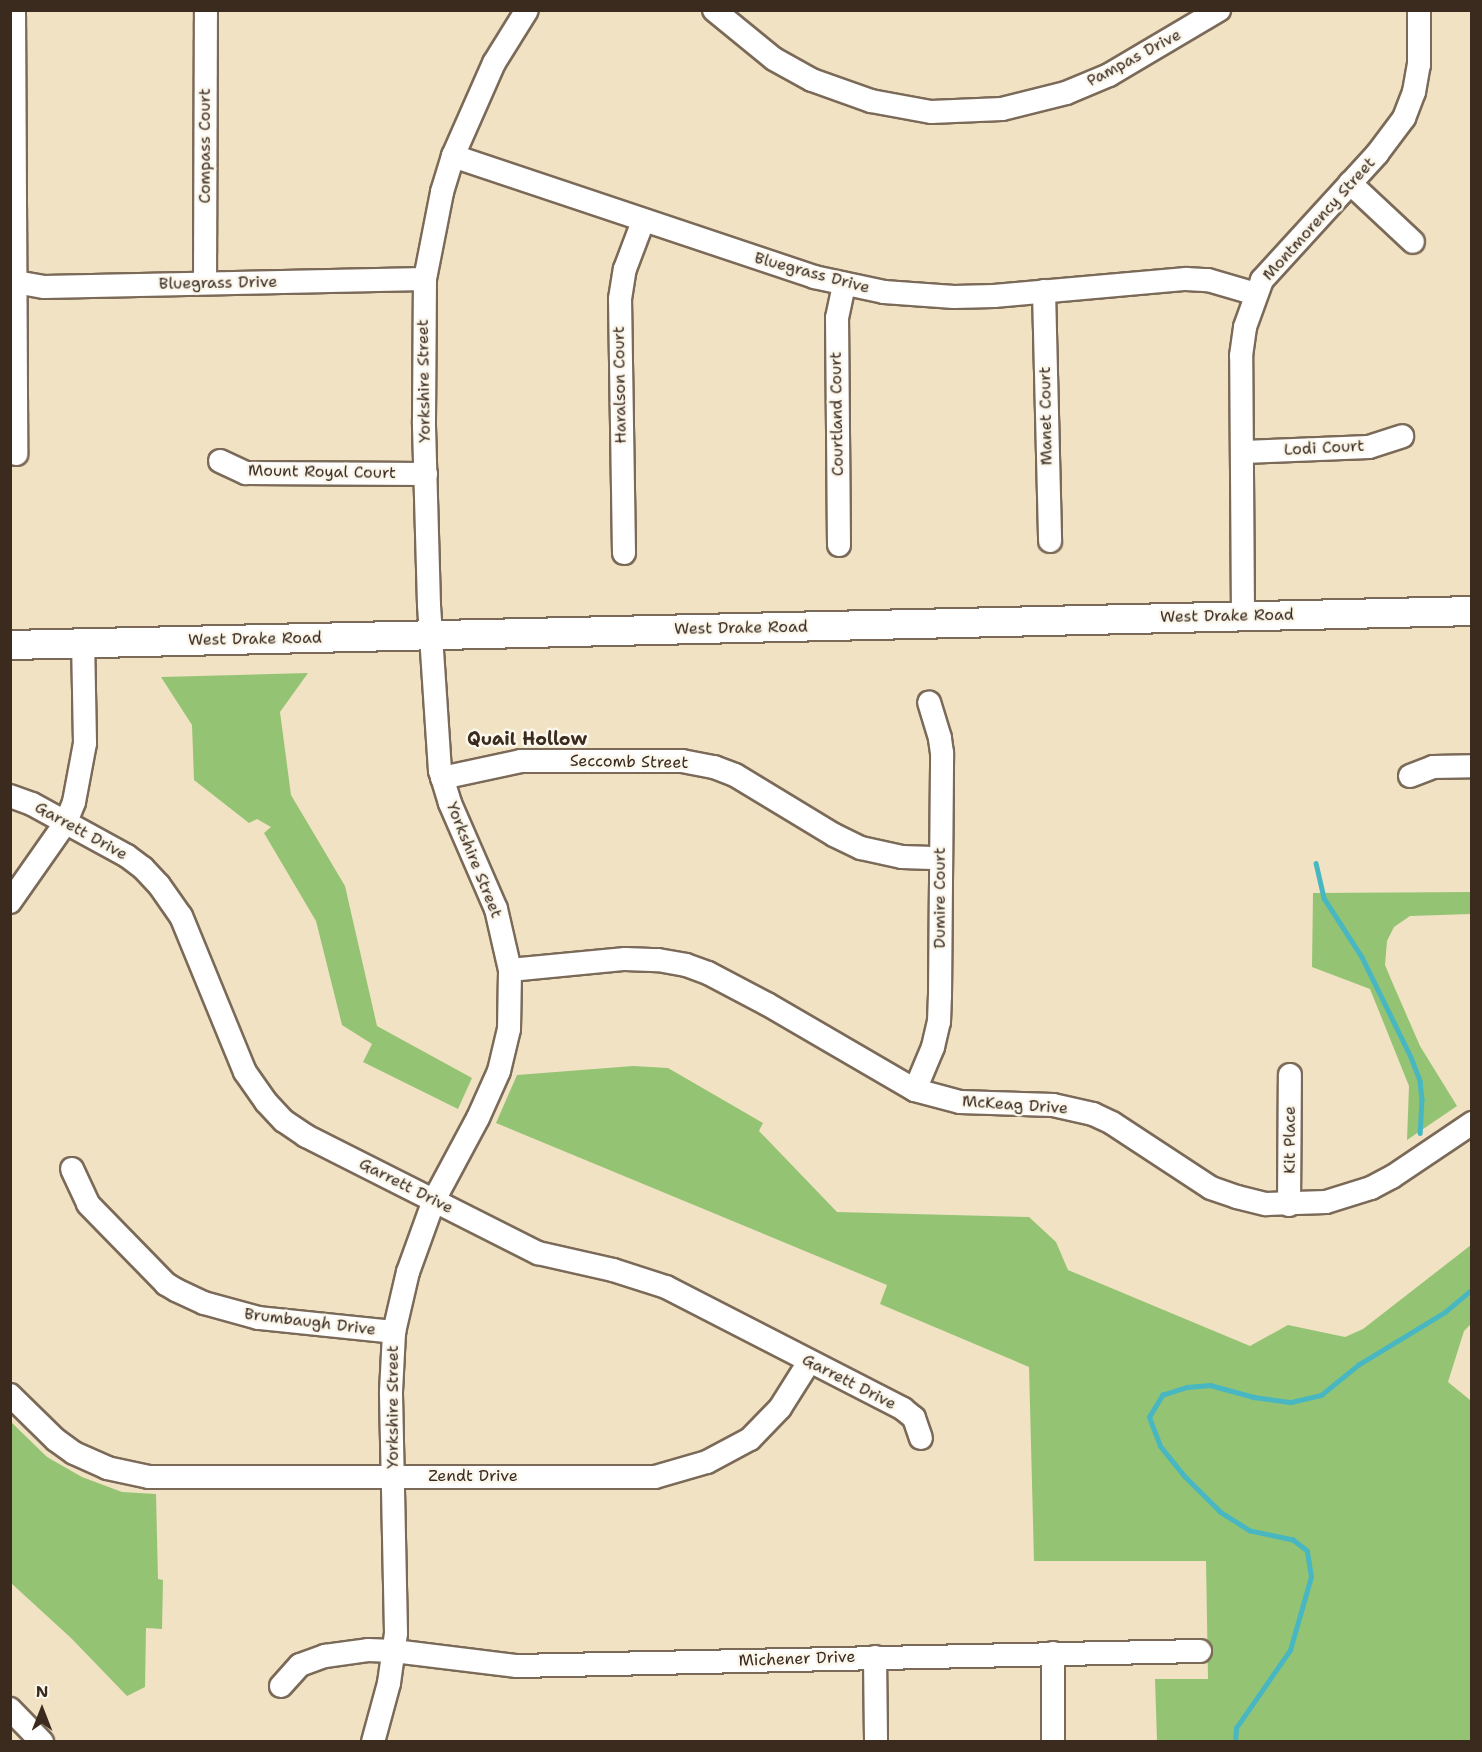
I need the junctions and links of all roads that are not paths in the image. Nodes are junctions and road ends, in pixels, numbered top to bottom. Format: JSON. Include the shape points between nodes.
{"nodes":[{"id":1,"x":14,"y":10,"type":"edge"},
{"id":2,"x":206,"y":10,"type":"edge"},
{"id":3,"x":527,"y":10,"type":"edge"},
{"id":4,"x":714,"y":10,"type":"edge"},
{"id":5,"x":1219,"y":10,"type":"edge"},
{"id":6,"x":1419,"y":10,"type":"edge"},
{"id":7,"x":453,"y":156,"type":"junction"},
{"id":8,"x":1350,"y":183,"type":"junction"},
{"id":9,"x":643,"y":221,"type":"junction"},
{"id":10,"x":1413,"y":242,"type":"dead end"},
{"id":11,"x":425,"y":279,"type":"junction"},
{"id":12,"x":12,"y":282,"type":"edge"},
{"id":13,"x":205,"y":282,"type":"junction"},
{"id":14,"x":844,"y":284,"type":"junction"},
{"id":15,"x":1044,"y":291,"type":"junction"},
{"id":16,"x":1256,"y":294,"type":"junction"},
{"id":17,"x":1402,"y":436,"type":"dead end"},
{"id":18,"x":1244,"y":452,"type":"junction"},
{"id":19,"x":16,"y":454,"type":"dead end"},
{"id":20,"x":220,"y":461,"type":"dead end"},
{"id":21,"x":426,"y":474,"type":"junction"},
{"id":22,"x":1050,"y":541,"type":"dead end"},
{"id":23,"x":839,"y":545,"type":"dead end"},
{"id":24,"x":624,"y":553,"type":"dead end"},
{"id":25,"x":1472,"y":611,"type":"edge"},
{"id":26,"x":1243,"y":616,"type":"junction"},
{"id":27,"x":431,"y":635,"type":"junction"},
{"id":28,"x":83,"y":643,"type":"junction"},
{"id":29,"x":10,"y":645,"type":"edge"},
{"id":30,"x":928,"y":703,"type":"dead end"},
{"id":31,"x":1472,"y":766,"type":"edge"},
{"id":32,"x":1410,"y":776,"type":"dead end"},
{"id":33,"x":442,"y":778,"type":"junction"},
{"id":34,"x":10,"y":796,"type":"edge"},
{"id":35,"x":66,"y":822,"type":"junction"},
{"id":36,"x":940,"y":858,"type":"junction"},
{"id":37,"x":10,"y":902,"type":"edge"},
{"id":38,"x":510,"y":970,"type":"junction"},
{"id":39,"x":1290,"y":1076,"type":"dead end"},
{"id":40,"x":915,"y":1090,"type":"junction"},
{"id":41,"x":1472,"y":1123,"type":"edge"},
{"id":42,"x":72,"y":1169,"type":"dead end"},
{"id":43,"x":434,"y":1200,"type":"junction"},
{"id":44,"x":1289,"y":1205,"type":"junction"},
{"id":45,"x":394,"y":1332,"type":"junction"},
{"id":46,"x":809,"y":1362,"type":"junction"},
{"id":47,"x":10,"y":1395,"type":"edge"},
{"id":48,"x":921,"y":1438,"type":"dead end"},
{"id":49,"x":393,"y":1476,"type":"junction"},
{"id":50,"x":394,"y":1651,"type":"junction"},
{"id":51,"x":1200,"y":1651,"type":"dead end"},
{"id":52,"x":1053,"y":1653,"type":"junction"},
{"id":53,"x":875,"y":1657,"type":"junction"},
{"id":54,"x":281,"y":1686,"type":"dead end"},
{"id":55,"x":10,"y":1709,"type":"edge"},
{"id":56,"x":42,"y":1742,"type":"edge"},
{"id":57,"x":373,"y":1742,"type":"edge"},
{"id":58,"x":876,"y":1742,"type":"edge"},
{"id":59,"x":1053,"y":1742,"type":"edge"}],
"edges":[{"from":1,"to":12,"type":"street"},
{"from":2,"to":13,"type":"street","name":"Compass Court"},
{"from":3,"to":7,"type":"street","name":"Yorkshire Street","via":[[494,63]]},
{"from":4,"to":5,"type":"street","name":"Pampas Drive","via":[[774,59],[812,80],[871,101],[931,112],[1002,109],[1066,93],[1109,75]]},
{"from":6,"to":8,"type":"street","name":"Montmorency Street","via":[[1419,65],[1414,92],[1393,136]]},
{"from":7,"to":9,"type":"street","name":"Bluegrass Drive"},
{"from":7,"to":11,"type":"street","name":"Yorkshire Street"},
{"from":8,"to":10,"type":"street"},
{"from":8,"to":16,"type":"street","name":"Montmorency Street","via":[[1278,261]]},
{"from":9,"to":14,"type":"street","name":"Bluegrass Drive"},
{"from":9,"to":24,"type":"street","name":"Haralson Court","via":[[625,269],[620,299]]},
{"from":11,"to":13,"type":"street","name":"Bluegrass Drive"},
{"from":11,"to":21,"type":"street","name":"Yorkshire Street"},
{"from":12,"to":13,"type":"street","name":"Bluegrass Drive","via":[[44,287]]},
{"from":12,"to":19,"type":"street"},
{"from":14,"to":15,"type":"street","name":"Bluegrass Drive","via":[[884,292],[954,297]]},
{"from":14,"to":23,"type":"street","name":"Courtland Court","via":[[837,318]]},
{"from":15,"to":16,"type":"street","name":"Bluegrass Drive","via":[[1186,279],[1208,280]]},
{"from":15,"to":22,"type":"street","name":"Manet Court"},
{"from":16,"to":18,"type":"street","name":"Montmorency Street","via":[[1241,356]]},
{"from":17,"to":18,"type":"street","name":"Lodi Court","via":[[1369,447]]},
{"from":18,"to":26,"type":"street","name":"Montmorency Street"},
{"from":20,"to":21,"type":"street","name":"Mount Royal Court","via":[[246,473]]},
{"from":21,"to":27,"type":"street","name":"Yorkshire Street"},
{"from":25,"to":26,"type":"main road","name":"West Drake Road"},
{"from":26,"to":27,"type":"main road","name":"West Drake Road"},
{"from":27,"to":28,"type":"main road","name":"West Drake Road"},
{"from":27,"to":33,"type":"street","name":"Yorkshire Street"},
{"from":28,"to":29,"type":"main road","name":"West Drake Road"},
{"from":28,"to":35,"type":"street","via":[[86,743]]},
{"from":30,"to":36,"type":"street","name":"Dumire Court","via":[[942,753]]},
{"from":31,"to":32,"type":"street","via":[[1433,767]]},
{"from":33,"to":36,"type":"street","name":"Seccomb Street","via":[[521,761],[682,761],[735,775],[861,848],[902,857]]},
{"from":33,"to":38,"type":"street","name":"Yorkshire Street","via":[[496,909]]},
{"from":34,"to":35,"type":"street","name":"Garrett Drive"},
{"from":35,"to":37,"type":"street"},
{"from":35,"to":43,"type":"street","name":"Garrett Drive","via":[[127,856],[159,885],[181,916],[245,1072],[284,1121],[306,1136]]},
{"from":36,"to":40,"type":"street","name":"Dumire Court","via":[[939,1022]]},
{"from":38,"to":40,"type":"street","name":"McKeag Drive","via":[[625,959],[686,965],[757,999]]},
{"from":38,"to":43,"type":"street","name":"Yorkshire Street","via":[[509,1029],[500,1071]]},
{"from":39,"to":44,"type":"street","name":"Kit Place"},
{"from":40,"to":44,"type":"street","name":"McKeag Drive","via":[[960,1102],[1053,1105],[1094,1114],[1211,1188],[1246,1199]]},
{"from":41,"to":44,"type":"street","name":"McKeag Drive","via":[[1371,1188],[1326,1202]]},
{"from":42,"to":45,"type":"street","name":"Brumbaugh Drive","via":[[88,1204],[176,1290],[204,1303],[259,1318]]},
{"from":43,"to":45,"type":"street","name":"Yorkshire Street","via":[[408,1272]]},
{"from":43,"to":46,"type":"street","name":"Garrett Drive","via":[[538,1253],[666,1287]]},
{"from":45,"to":49,"type":"street","name":"Yorkshire Street"},
{"from":46,"to":48,"type":"street","name":"Garrett Drive","via":[[903,1409],[914,1418]]},
{"from":46,"to":49,"type":"street","name":"Zendt Drive","via":[[780,1408],[750,1438],[707,1462],[655,1477]]},
{"from":47,"to":49,"type":"street","name":"Zendt Drive","via":[[74,1453],[124,1473],[149,1478]]},
{"from":49,"to":50,"type":"street","name":"Yorkshire Street"},
{"from":50,"to":53,"type":"street","name":"Michener Drive","via":[[517,1666]]},
{"from":50,"to":54,"type":"street","name":"Michener Drive","via":[[325,1656],[300,1665]]},
{"from":50,"to":57,"type":"street","name":"Yorkshire Street"},
{"from":51,"to":52,"type":"street","name":"Michener Drive"},
{"from":52,"to":53,"type":"street","name":"Michener Drive"},
{"from":52,"to":59,"type":"street"},
{"from":53,"to":58,"type":"street"},
{"from":55,"to":56,"type":"street"}]}
